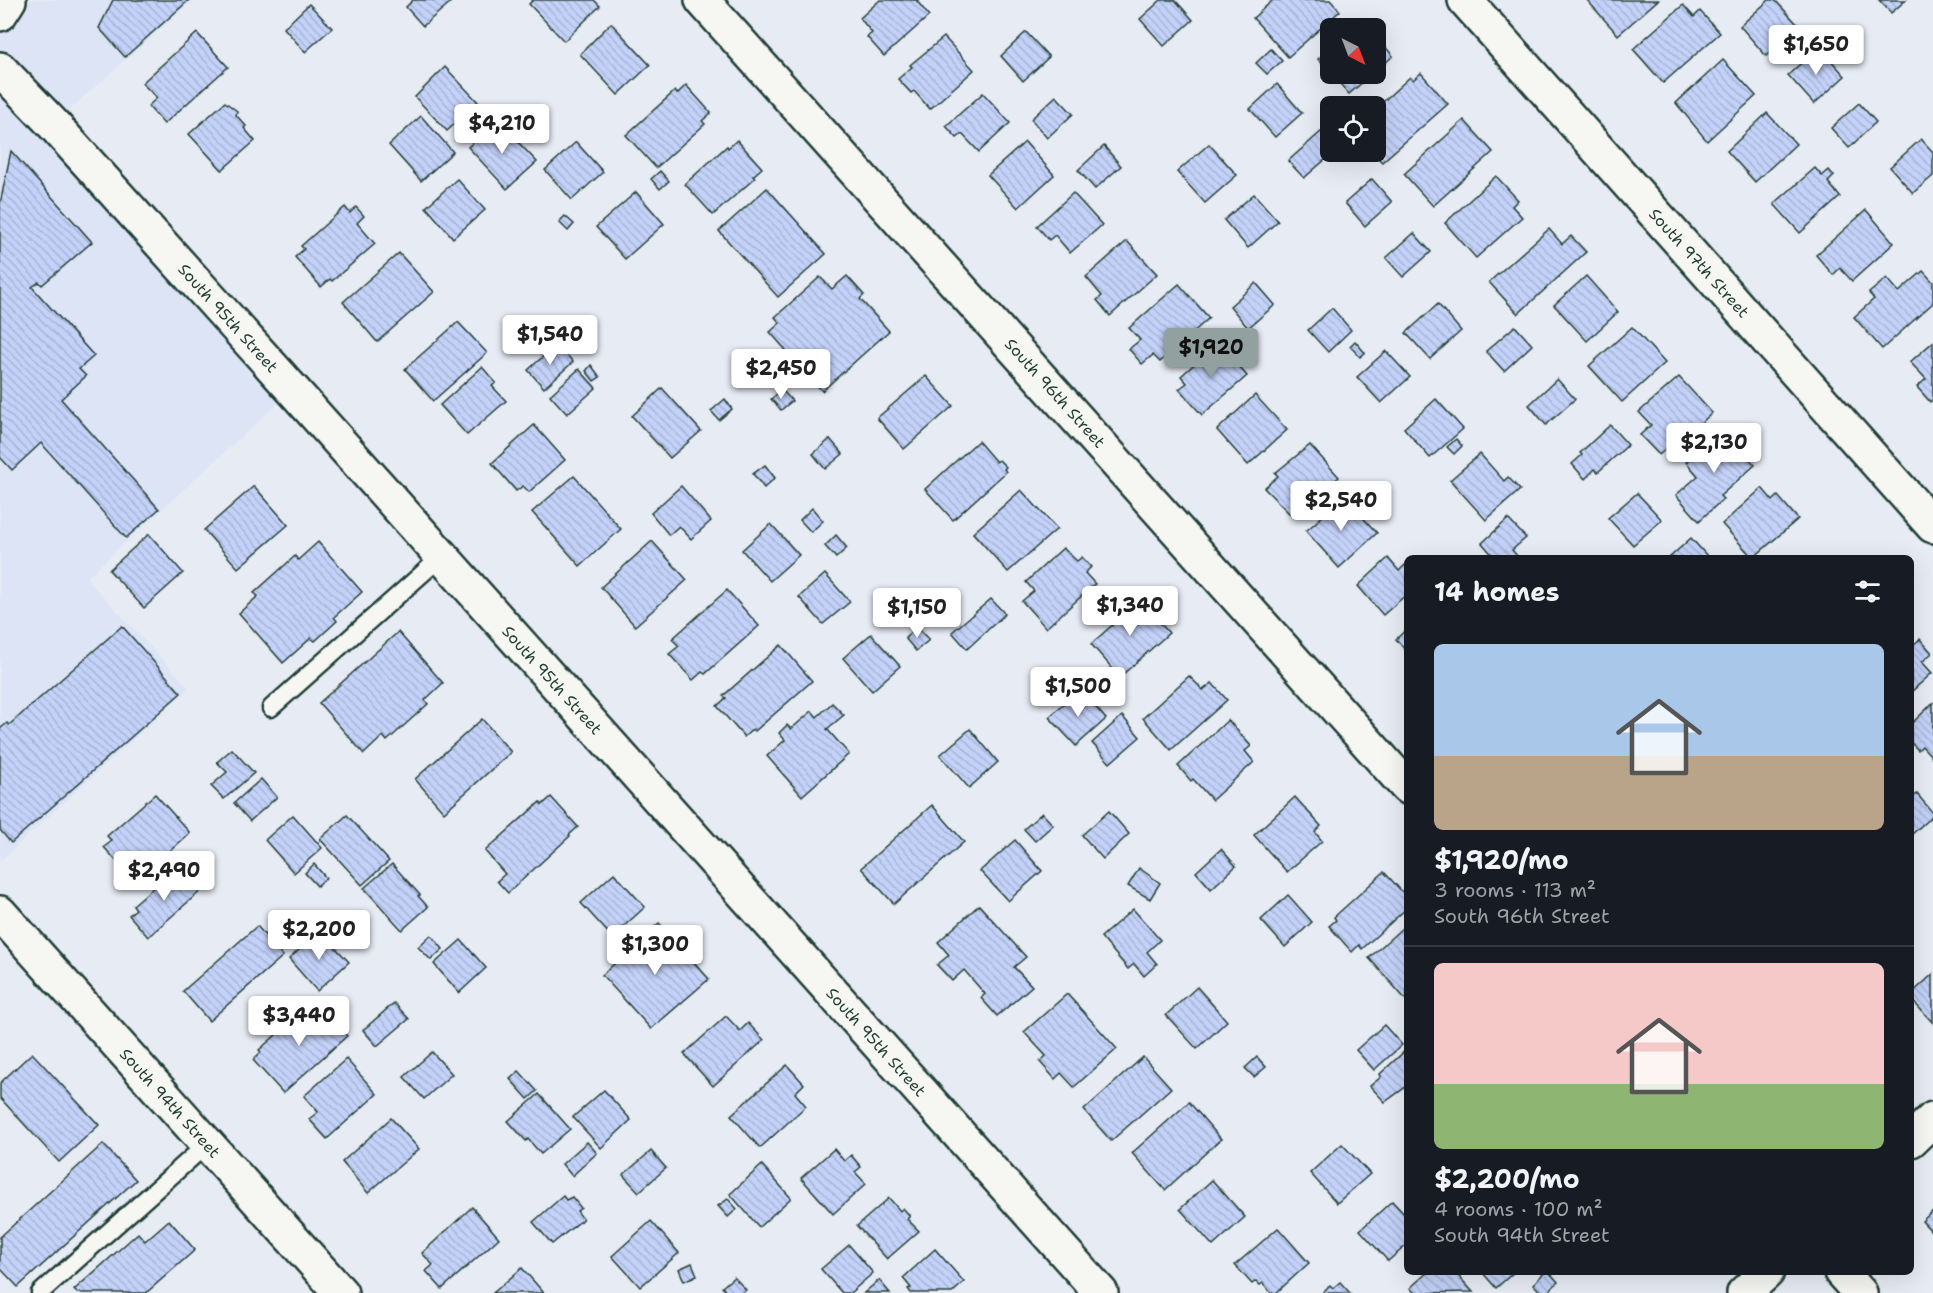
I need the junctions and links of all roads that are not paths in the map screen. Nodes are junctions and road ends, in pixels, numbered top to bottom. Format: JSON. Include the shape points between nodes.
{"nodes":[{"id":1,"x":9,"y":0,"type":"edge"},
{"id":2,"x":702,"y":0,"type":"edge"},
{"id":3,"x":1465,"y":0,"type":"edge"},
{"id":4,"x":0,"y":14,"type":"edge"},
{"id":5,"x":0,"y":69,"type":"edge"},
{"id":6,"x":1933,"y":526,"type":"edge"},
{"id":7,"x":441,"y":557,"type":"junction"},
{"id":8,"x":271,"y":708,"type":"dead end"},
{"id":9,"x":1404,"y":783,"type":"edge"},
{"id":10,"x":0,"y":913,"type":"edge"},
{"id":11,"x":1933,"y":1119,"type":"edge"},
{"id":12,"x":1914,"y":1137,"type":"edge"},
{"id":13,"x":207,"y":1144,"type":"junction"},
{"id":14,"x":1764,"y":1275,"type":"edge"},
{"id":15,"x":1844,"y":1275,"type":"edge"},
{"id":16,"x":40,"y":1293,"type":"edge"},
{"id":17,"x":340,"y":1293,"type":"edge"},
{"id":18,"x":1101,"y":1293,"type":"edge"},
{"id":19,"x":1744,"y":1293,"type":"edge"},
{"id":20,"x":1860,"y":1293,"type":"edge"}],
"edges":[{"from":1,"to":4,"type":"street"},
{"from":2,"to":9,"type":"street","name":"South 96th Street"},
{"from":3,"to":6,"type":"street","name":"South 97th Street"},
{"from":5,"to":7,"type":"street","name":"South 95th Street"},
{"from":7,"to":8,"type":"lane"},
{"from":7,"to":18,"type":"street","name":"South 95th Street"},
{"from":10,"to":13,"type":"street","name":"South 94th Street"},
{"from":11,"to":12,"type":"street"},
{"from":13,"to":16,"type":"lane"},
{"from":13,"to":17,"type":"street","name":"South 94th Street"},
{"from":14,"to":19,"type":"street"},
{"from":15,"to":20,"type":"street"}]}
